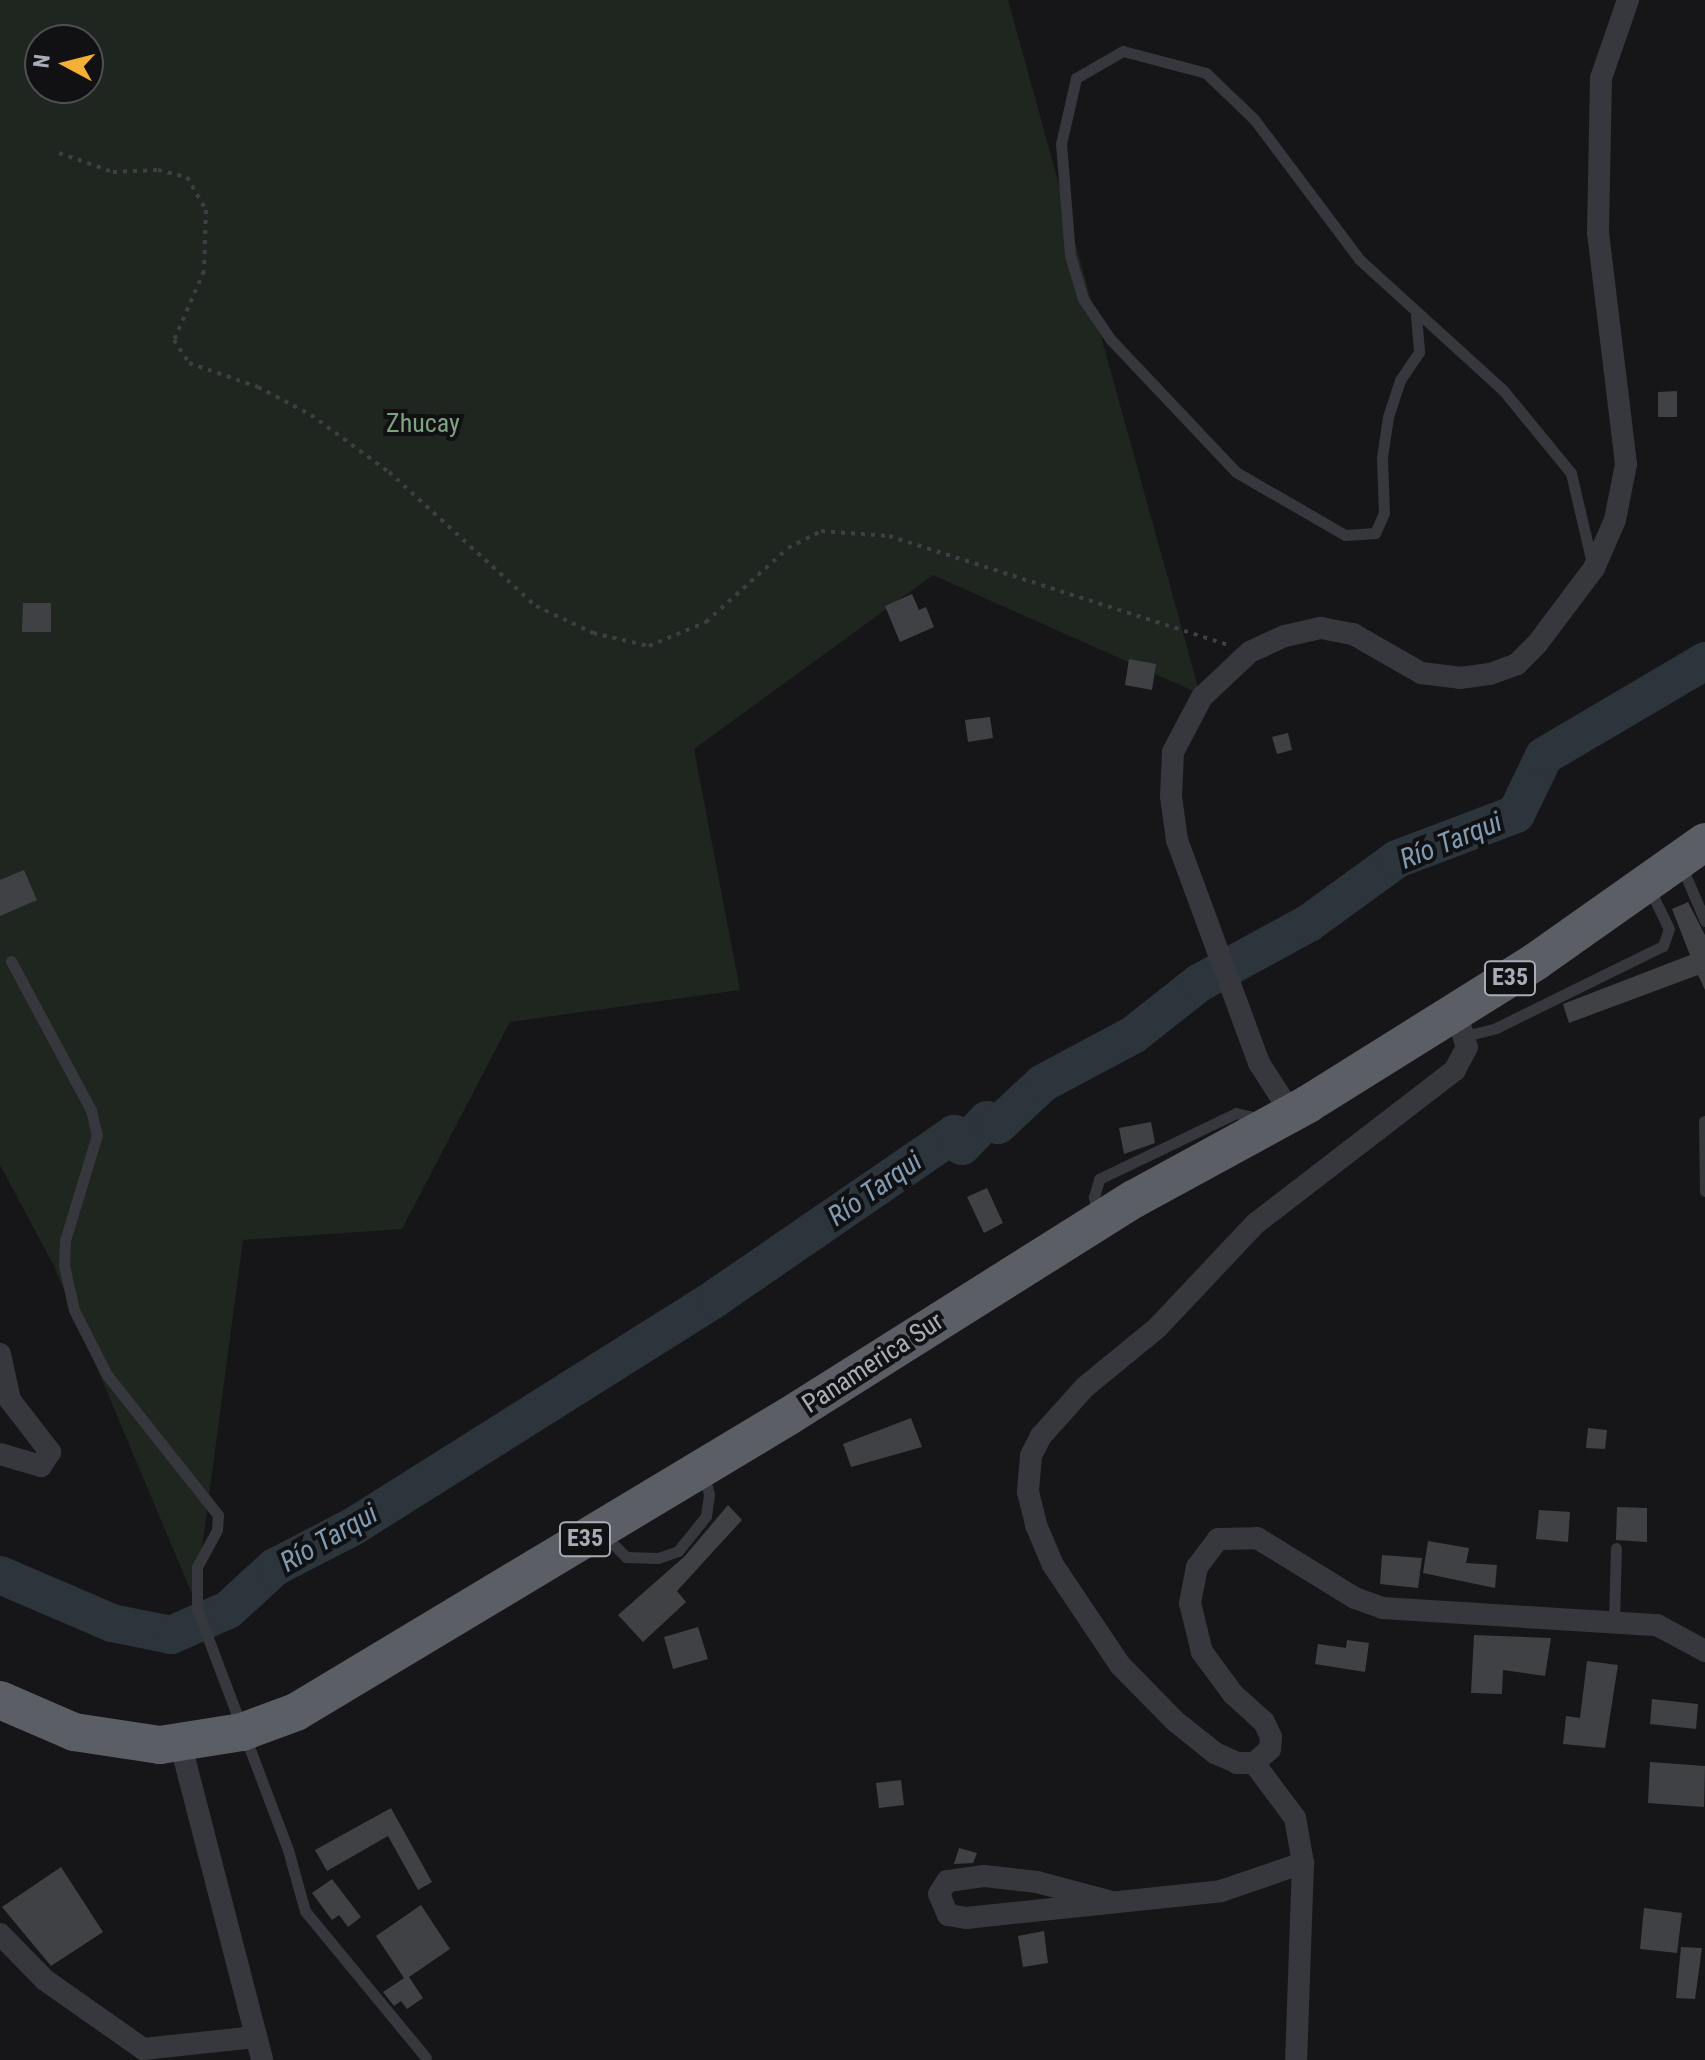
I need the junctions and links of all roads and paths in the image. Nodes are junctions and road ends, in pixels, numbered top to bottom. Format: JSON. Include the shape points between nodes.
{"nodes":[{"id":1,"x":1628,"y":0,"type":"edge"},
{"id":2,"x":59,"y":153,"type":"dead end"},
{"id":3,"x":1416,"y":316,"type":"junction"},
{"id":4,"x":1594,"y":568,"type":"junction"},
{"id":5,"x":1250,"y":652,"type":"junction"},
{"id":6,"x":1692,"y":852,"type":"edge"},
{"id":7,"x":1646,"y":882,"type":"junction"},
{"id":8,"x":1705,"y":921,"type":"edge"},
{"id":9,"x":11,"y":961,"type":"dead end"},
{"id":10,"x":1460,"y":1024,"type":"junction"},
{"id":11,"x":1282,"y":1119,"type":"junction"},
{"id":12,"x":1704,"y":1121,"type":"edge"},
{"id":13,"x":1705,"y":1191,"type":"edge"},
{"id":14,"x":0,"y":1354,"type":"edge"},
{"id":15,"x":0,"y":1454,"type":"edge"},
{"id":16,"x":702,"y":1468,"type":"junction"},
{"id":17,"x":600,"y":1530,"type":"junction"},
{"id":18,"x":1616,"y":1548,"type":"dead end"},
{"id":19,"x":1614,"y":1622,"type":"junction"},
{"id":20,"x":1705,"y":1649,"type":"edge"},
{"id":21,"x":0,"y":1700,"type":"edge"},
{"id":22,"x":242,"y":1732,"type":"junction"},
{"id":23,"x":180,"y":1742,"type":"junction"},
{"id":24,"x":1254,"y":1763,"type":"junction"},
{"id":25,"x":1303,"y":1863,"type":"junction"},
{"id":26,"x":1108,"y":1901,"type":"junction"},
{"id":27,"x":0,"y":1934,"type":"edge"},
{"id":28,"x":256,"y":2037,"type":"junction"},
{"id":29,"x":426,"y":2058,"type":"edge"},
{"id":30,"x":262,"y":2060,"type":"edge"},
{"id":31,"x":1296,"y":2060,"type":"edge"}],
"edges":[{"from":1,"to":4,"type":"street","via":[[1601,78],[1598,233],[1626,464],[1615,520]]},
{"from":2,"to":5,"type":"path","via":[[113,172],[158,170],[187,177],[206,210],[204,271],[174,340],[189,363],[258,387],[311,415],[389,472],[536,606],[593,633],[649,646],[706,622],[788,548],[821,531],[889,536]]},
{"from":3,"to":3,"type":"lane","via":[[1360,260],[1254,119],[1206,73],[1123,51],[1076,78],[1061,144],[1070,255],[1083,299],[1111,340],[1236,472],[1345,535],[1375,533],[1384,513],[1382,457],[1388,417],[1400,380],[1419,352]]},
{"from":3,"to":4,"type":"lane","via":[[1503,390],[1571,473]]},
{"from":4,"to":5,"type":"street","via":[[1570,606],[1527,654],[1517,664],[1490,674],[1460,678],[1421,673],[1353,634],[1321,628]]},
{"from":5,"to":11,"type":"street","via":[[1202,697],[1173,752],[1171,796],[1177,840],[1211,940]]},
{"from":6,"to":7,"type":"highway","name":"Panamerica Sur","number":"E35"},
{"from":6,"to":8,"type":"lane"},
{"from":7,"to":10,"type":"highway","name":"Panamerica Sur","number":"E35"},
{"from":7,"to":10,"type":"lane","via":[[1669,929],[1663,946],[1496,1028]]},
{"from":9,"to":22,"type":"lane","via":[[91,1110],[97,1135],[65,1240],[64,1265],[74,1310],[107,1375],[218,1515],[217,1530],[197,1567],[197,1609]]},
{"from":10,"to":11,"type":"highway","name":"Panamerica Sur","number":"E35"},
{"from":10,"to":24,"type":"street","via":[[1464,1060],[1455,1070],[1256,1223],[1157,1328],[1085,1387],[1031,1456],[1028,1492],[1036,1525],[1096,1634],[1167,1713],[1215,1753],[1237,1763]]},
{"from":11,"to":16,"type":"highway","name":"Panamerica Sur","number":"E35","via":[[1100,1220]]},
{"from":12,"to":13,"type":"lane"},
{"from":14,"to":15,"type":"street","via":[[10,1400],[50,1452],[41,1466]]},
{"from":16,"to":17,"type":"highway","name":"Panamerica Sur","number":"E35"},
{"from":16,"to":17,"type":"lane","via":[[709,1494],[706,1516],[678,1551],[658,1558],[626,1557]]},
{"from":17,"to":22,"type":"highway","name":"Panamerica Sur","number":"E35","via":[[296,1712]]},
{"from":18,"to":19,"type":"lane"},
{"from":19,"to":20,"type":"street","via":[[1657,1625]]},
{"from":19,"to":24,"type":"street","via":[[1383,1608],[1355,1598],[1257,1538],[1218,1539],[1197,1567],[1190,1603],[1202,1652],[1233,1694],[1264,1722],[1271,1737],[1270,1749]]},
{"from":21,"to":23,"type":"highway","name":"Panamerica Sur","number":"E35","via":[[74,1732],[160,1745]]},
{"from":22,"to":23,"type":"highway","name":"Panamerica Sur","number":"E35"},
{"from":22,"to":29,"type":"lane","via":[[288,1850],[305,1911]]},
{"from":23,"to":28,"type":"street"},
{"from":24,"to":25,"type":"street","via":[[1295,1818]]},
{"from":25,"to":26,"type":"street","via":[[1221,1891]]},
{"from":25,"to":31,"type":"street"},
{"from":26,"to":26,"type":"street","via":[[1037,1882],[984,1876],[947,1881],[939,1894],[948,1915],[966,1918]]},
{"from":27,"to":28,"type":"street","via":[[45,1980],[143,2049]]},
{"from":28,"to":30,"type":"street"}]}
